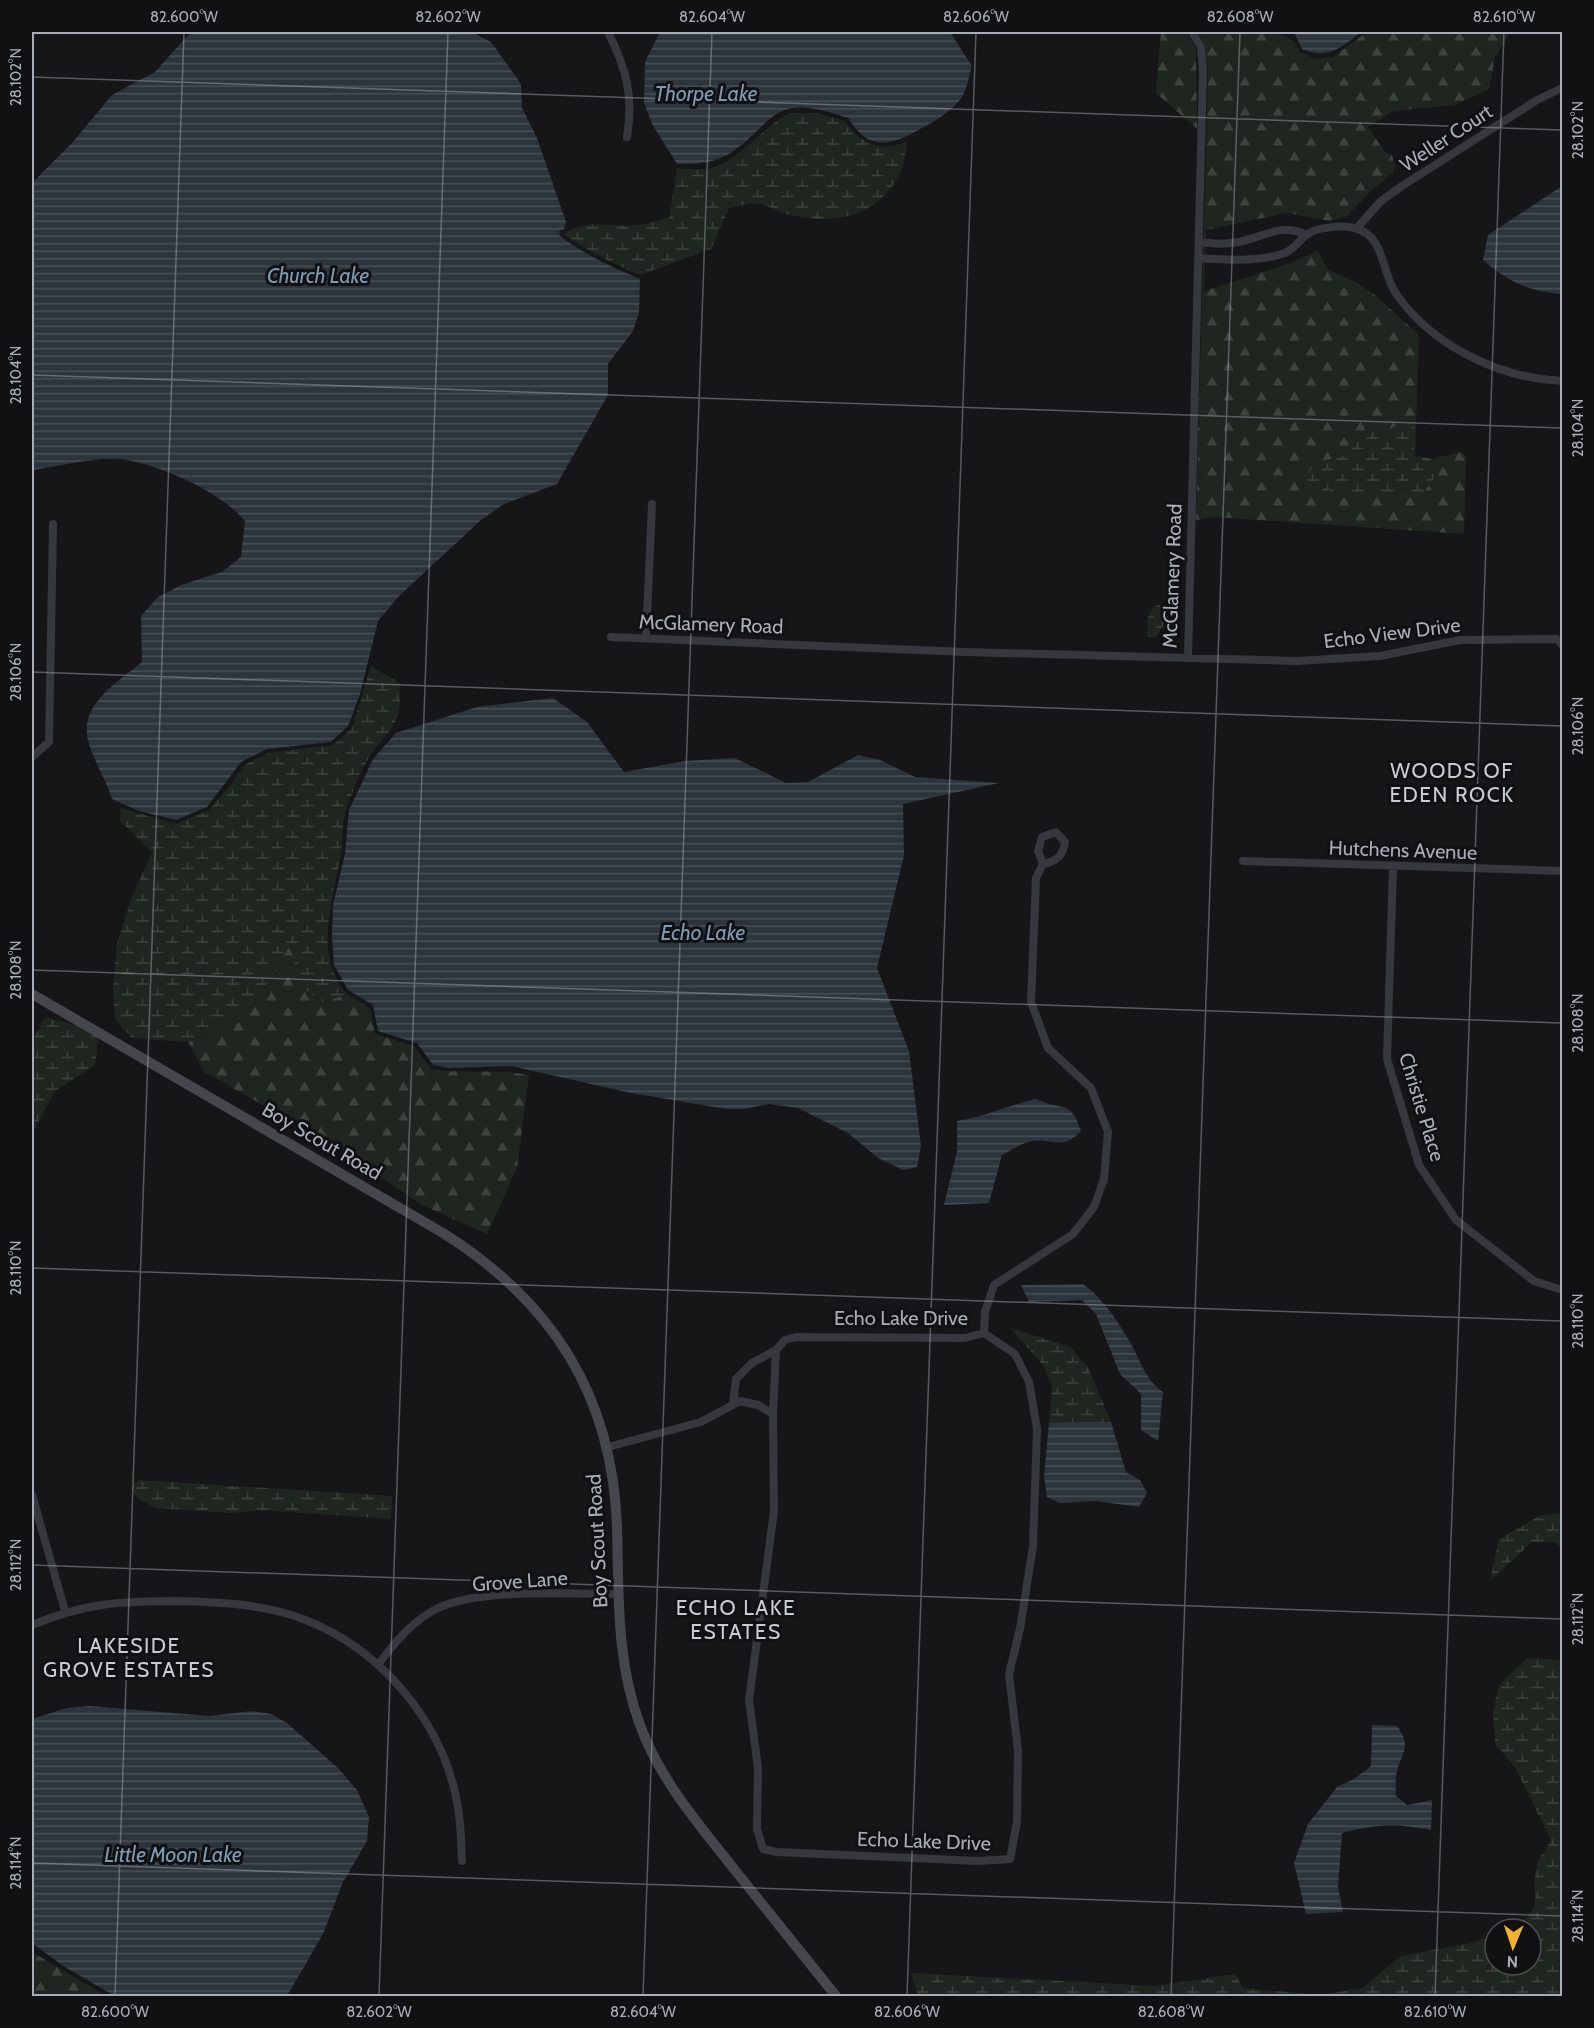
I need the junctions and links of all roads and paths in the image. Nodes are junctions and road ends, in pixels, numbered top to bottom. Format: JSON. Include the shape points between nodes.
{"nodes":[{"id":1,"x":608,"y":32,"type":"edge"},
{"id":2,"x":1192,"y":32,"type":"edge"},
{"id":3,"x":1563,"y":88,"type":"edge"},
{"id":4,"x":627,"y":137,"type":"dead end"},
{"id":5,"x":1357,"y":228,"type":"junction"},
{"id":6,"x":1306,"y":235,"type":"junction"},
{"id":7,"x":1199,"y":242,"type":"junction"},
{"id":8,"x":1198,"y":258,"type":"junction"},
{"id":9,"x":1563,"y":381,"type":"edge"},
{"id":10,"x":652,"y":504,"type":"dead end"},
{"id":11,"x":53,"y":524,"type":"dead end"},
{"id":12,"x":611,"y":637,"type":"dead end"},
{"id":13,"x":646,"y":638,"type":"junction"},
{"id":14,"x":1563,"y":645,"type":"edge"},
{"id":15,"x":1188,"y":658,"type":"junction"},
{"id":16,"x":32,"y":757,"type":"edge"},
{"id":17,"x":1243,"y":861,"type":"dead end"},
{"id":18,"x":1043,"y":864,"type":"dead end"},
{"id":19,"x":1393,"y":866,"type":"junction"},
{"id":20,"x":1563,"y":872,"type":"edge"},
{"id":21,"x":32,"y":994,"type":"edge"},
{"id":22,"x":1563,"y":1290,"type":"edge"},
{"id":23,"x":984,"y":1333,"type":"junction"},
{"id":24,"x":776,"y":1350,"type":"junction"},
{"id":25,"x":733,"y":1403,"type":"junction"},
{"id":26,"x":773,"y":1414,"type":"junction"},
{"id":27,"x":608,"y":1447,"type":"junction"},
{"id":28,"x":32,"y":1495,"type":"edge"},
{"id":29,"x":618,"y":1594,"type":"junction"},
{"id":30,"x":65,"y":1611,"type":"junction"},
{"id":31,"x":32,"y":1624,"type":"edge"},
{"id":32,"x":378,"y":1665,"type":"junction"},
{"id":33,"x":462,"y":1861,"type":"dead end"},
{"id":34,"x":836,"y":1996,"type":"edge"}],
"edges":[{"from":1,"to":4,"type":"street","via":[[619,55],[631,102]]},
{"from":2,"to":7,"type":"street","name":"McGlamery Road","via":[[1201,47],[1203,72]]},
{"from":3,"to":5,"type":"street","name":"Weller Court","via":[[1537,100],[1402,186],[1381,201]]},
{"from":5,"to":6,"type":"street"},
{"from":5,"to":9,"type":"street","via":[[1373,239],[1395,293],[1444,339],[1469,357],[1504,372]]},
{"from":6,"to":7,"type":"street","via":[[1278,229],[1233,243]]},
{"from":6,"to":8,"type":"street","via":[[1286,252],[1268,256]]},
{"from":7,"to":8,"type":"street","name":"McGlamery Road"},
{"from":8,"to":15,"type":"street","name":"McGlamery Road"},
{"from":10,"to":13,"type":"street"},
{"from":11,"to":16,"type":"street","via":[[49,742]]},
{"from":12,"to":13,"type":"street","name":"McGlamery Road"},
{"from":13,"to":15,"type":"street","name":"McGlamery Road"},
{"from":14,"to":15,"type":"street","name":"Echo View Drive","via":[[1557,639],[1460,640],[1380,656],[1297,661]]},
{"from":17,"to":19,"type":"street","name":"Hutchens Avenue"},
{"from":18,"to":23,"type":"street","via":[[1036,878],[1031,1002],[1048,1048],[1090,1089],[1095,1099],[1108,1132],[1104,1179],[1094,1207],[1073,1234],[994,1285],[985,1312]]},
{"from":19,"to":20,"type":"street","name":"Hutchens Avenue"},
{"from":19,"to":22,"type":"street","name":"Christie Place","via":[[1387,1059],[1419,1165],[1456,1220],[1534,1281]]},
{"from":21,"to":27,"type":"street","name":"Boy Scout Road","via":[[396,1205],[491,1266],[530,1301],[560,1340],[589,1392]]},
{"from":23,"to":24,"type":"street","name":"Echo Lake Drive","via":[[965,1338],[808,1335],[784,1340]]},
{"from":23,"to":26,"type":"street","name":"Echo Lake Drive","via":[[1015,1354],[1029,1382],[1037,1429],[1033,1546],[1009,1674],[1018,1751],[1017,1822],[1010,1859],[979,1861],[763,1849],[757,1829],[758,1768],[749,1700],[774,1511]]},
{"from":24,"to":25,"type":"street","name":"Echo Lake Drive","via":[[752,1363],[736,1379]]},
{"from":24,"to":26,"type":"street","name":"Echo Lake Drive"},
{"from":25,"to":26,"type":"street","via":[[751,1402]]},
{"from":25,"to":27,"type":"street","via":[[701,1422]]},
{"from":27,"to":29,"type":"street","name":"Boy Scout Road","via":[[615,1493]]},
{"from":28,"to":30,"type":"street"},
{"from":29,"to":32,"type":"street","name":"Grove Lane","via":[[498,1595],[438,1607],[394,1643]]},
{"from":29,"to":34,"type":"street","name":"Boy Scout Road","via":[[620,1646],[627,1686],[661,1772],[689,1813]]},
{"from":30,"to":31,"type":"street"},
{"from":30,"to":32,"type":"street","via":[[114,1601],[217,1602],[271,1610],[303,1619],[346,1639]]},
{"from":32,"to":33,"type":"street","via":[[414,1703],[442,1752],[457,1803]]}]}
